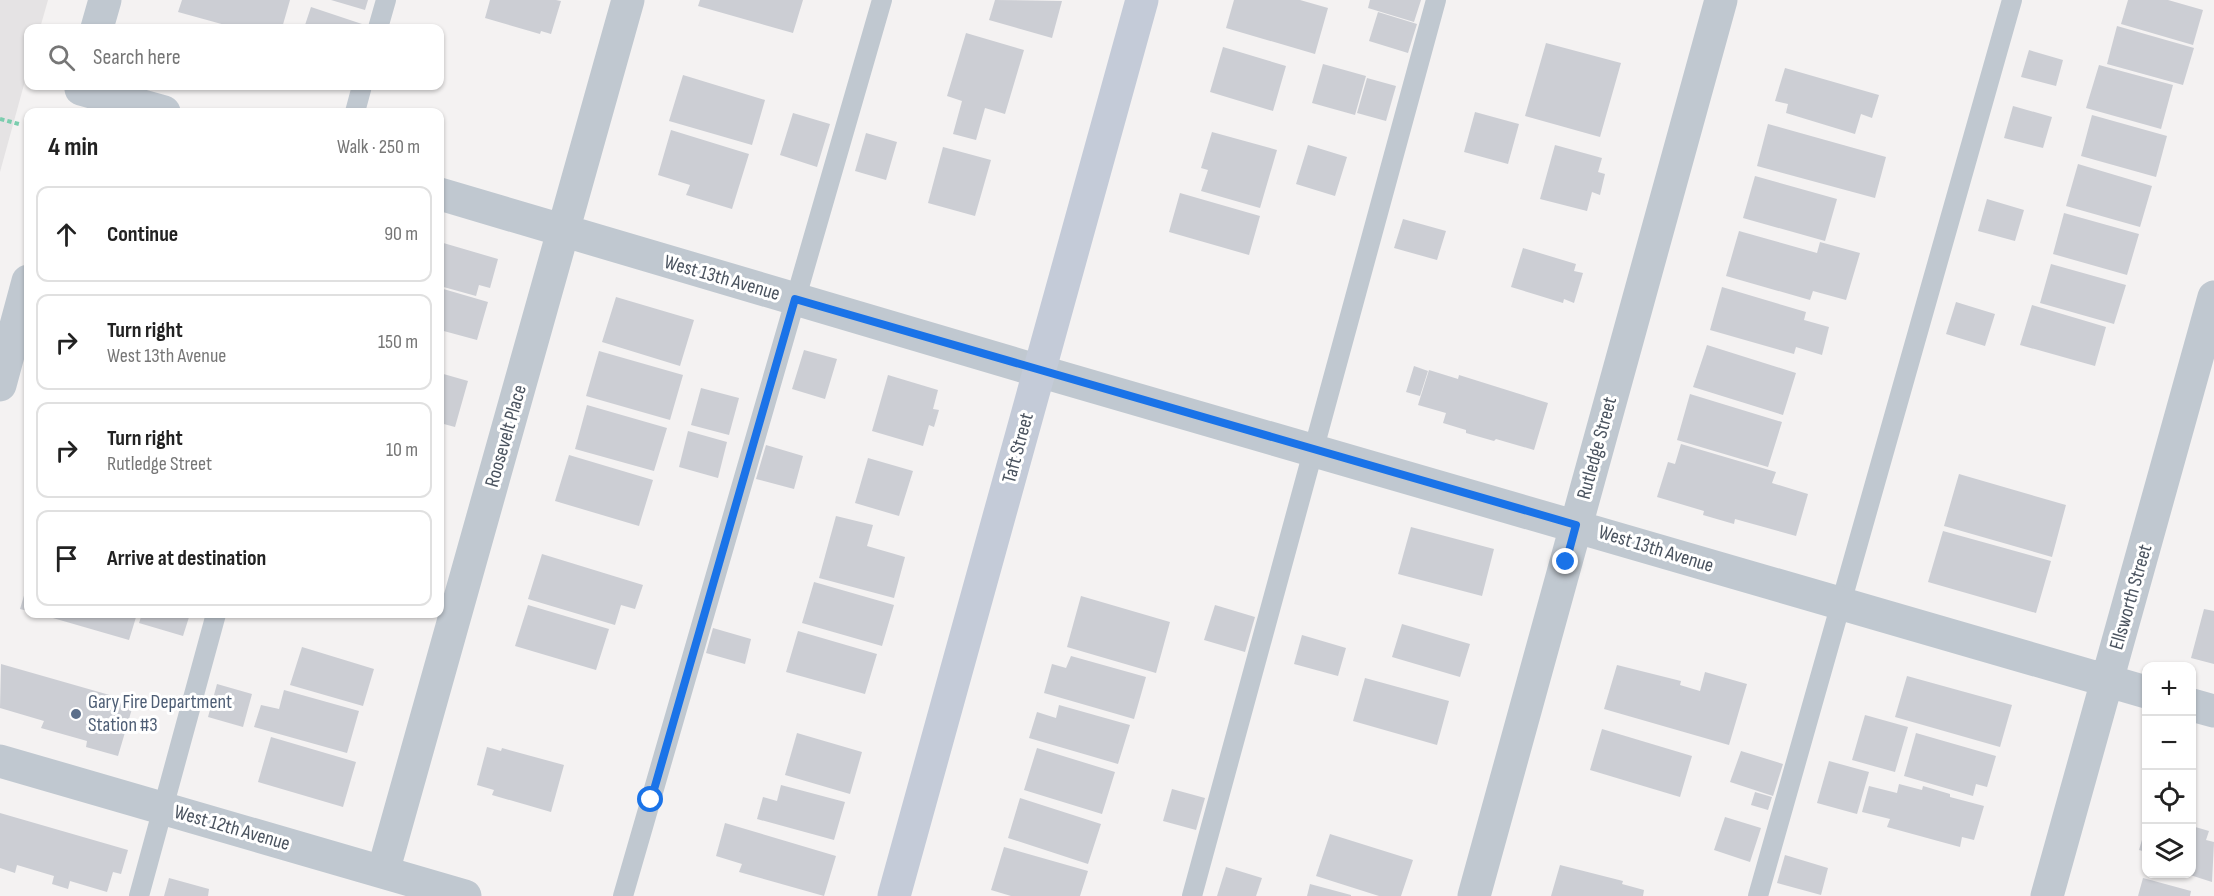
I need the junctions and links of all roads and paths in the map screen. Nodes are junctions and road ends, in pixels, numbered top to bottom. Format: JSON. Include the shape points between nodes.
{"nodes":[{"id":1,"x":105,"y":0,"type":"edge"},
{"id":2,"x":386,"y":0,"type":"edge"},
{"id":3,"x":628,"y":0,"type":"edge"},
{"id":4,"x":882,"y":0,"type":"edge"},
{"id":5,"x":1142,"y":0,"type":"edge"},
{"id":6,"x":1436,"y":0,"type":"edge"},
{"id":7,"x":1721,"y":0,"type":"edge"},
{"id":8,"x":2012,"y":0,"type":"edge"},
{"id":9,"x":99,"y":24,"type":"edge"},
{"id":10,"x":379,"y":24,"type":"edge"},
{"id":11,"x":361,"y":90,"type":"edge"},
{"id":12,"x":79,"y":96,"type":"edge"},
{"id":13,"x":143,"y":108,"type":"edge"},
{"id":14,"x":355,"y":108,"type":"edge"},
{"id":15,"x":0,"y":119,"type":"edge"},
{"id":16,"x":19,"y":124,"type":"dead end"},
{"id":17,"x":444,"y":195,"type":"edge"},
{"id":18,"x":563,"y":231,"type":"junction"},
{"id":19,"x":24,"y":291,"type":"edge"},
{"id":20,"x":2214,"y":297,"type":"edge"},
{"id":21,"x":795,"y":299,"type":"junction"},
{"id":22,"x":7,"y":334,"type":"edge"},
{"id":23,"x":1039,"y":371,"type":"junction"},
{"id":24,"x":0,"y":385,"type":"edge"},
{"id":25,"x":1313,"y":449,"type":"junction"},
{"id":26,"x":1576,"y":525,"type":"junction"},
{"id":27,"x":1839,"y":604,"type":"junction"},
{"id":28,"x":215,"y":618,"type":"edge"},
{"id":29,"x":2107,"y":680,"type":"junction"},
{"id":30,"x":2142,"y":691,"type":"edge"},
{"id":31,"x":2196,"y":706,"type":"edge"},
{"id":32,"x":2214,"y":711,"type":"edge"},
{"id":33,"x":0,"y":760,"type":"edge"},
{"id":34,"x":163,"y":808,"type":"junction"},
{"id":35,"x":383,"y":872,"type":"junction"},
{"id":36,"x":139,"y":896,"type":"edge"},
{"id":37,"x":465,"y":896,"type":"edge"},
{"id":38,"x":623,"y":896,"type":"edge"},
{"id":39,"x":894,"y":896,"type":"edge"},
{"id":40,"x":1192,"y":896,"type":"edge"},
{"id":41,"x":1474,"y":896,"type":"edge"},
{"id":42,"x":1758,"y":896,"type":"edge"},
{"id":43,"x":2047,"y":896,"type":"edge"}],
"edges":[{"from":1,"to":9,"type":"street"},
{"from":2,"to":10,"type":"lane"},
{"from":3,"to":18,"type":"street","name":"Roosevelt Place"},
{"from":4,"to":21,"type":"lane"},
{"from":5,"to":23,"type":"street","name":"Taft Street"},
{"from":6,"to":25,"type":"lane"},
{"from":7,"to":26,"type":"street","name":"Rutledge Street"},
{"from":8,"to":27,"type":"lane"},
{"from":11,"to":14,"type":"lane"},
{"from":12,"to":13,"type":"street"},
{"from":15,"to":16,"type":"path"},
{"from":17,"to":18,"type":"street","name":"West 13th Avenue"},
{"from":18,"to":21,"type":"street","name":"West 13th Avenue"},
{"from":18,"to":35,"type":"street","name":"Roosevelt Place"},
{"from":19,"to":22,"type":"street"},
{"from":20,"to":29,"type":"street","name":"Ellsworth Street"},
{"from":21,"to":23,"type":"street","name":"West 13th Avenue"},
{"from":21,"to":38,"type":"lane"},
{"from":22,"to":24,"type":"street"},
{"from":23,"to":25,"type":"street","name":"West 13th Avenue"},
{"from":23,"to":39,"type":"street","name":"Taft Street"},
{"from":25,"to":26,"type":"street","name":"West 13th Avenue"},
{"from":25,"to":40,"type":"lane"},
{"from":26,"to":27,"type":"street","name":"West 13th Avenue"},
{"from":26,"to":41,"type":"street","name":"Rutledge Street"},
{"from":27,"to":29,"type":"street","name":"West 13th Avenue"},
{"from":27,"to":42,"type":"lane"},
{"from":28,"to":34,"type":"lane"},
{"from":29,"to":30,"type":"street","name":"West 13th Avenue"},
{"from":29,"to":43,"type":"street","name":"Ellsworth Street"},
{"from":31,"to":32,"type":"street"},
{"from":33,"to":34,"type":"street","name":"West 12th Avenue"},
{"from":34,"to":35,"type":"street","name":"West 12th Avenue"},
{"from":34,"to":36,"type":"lane"},
{"from":35,"to":37,"type":"street","name":"West 12th Avenue"}]}
